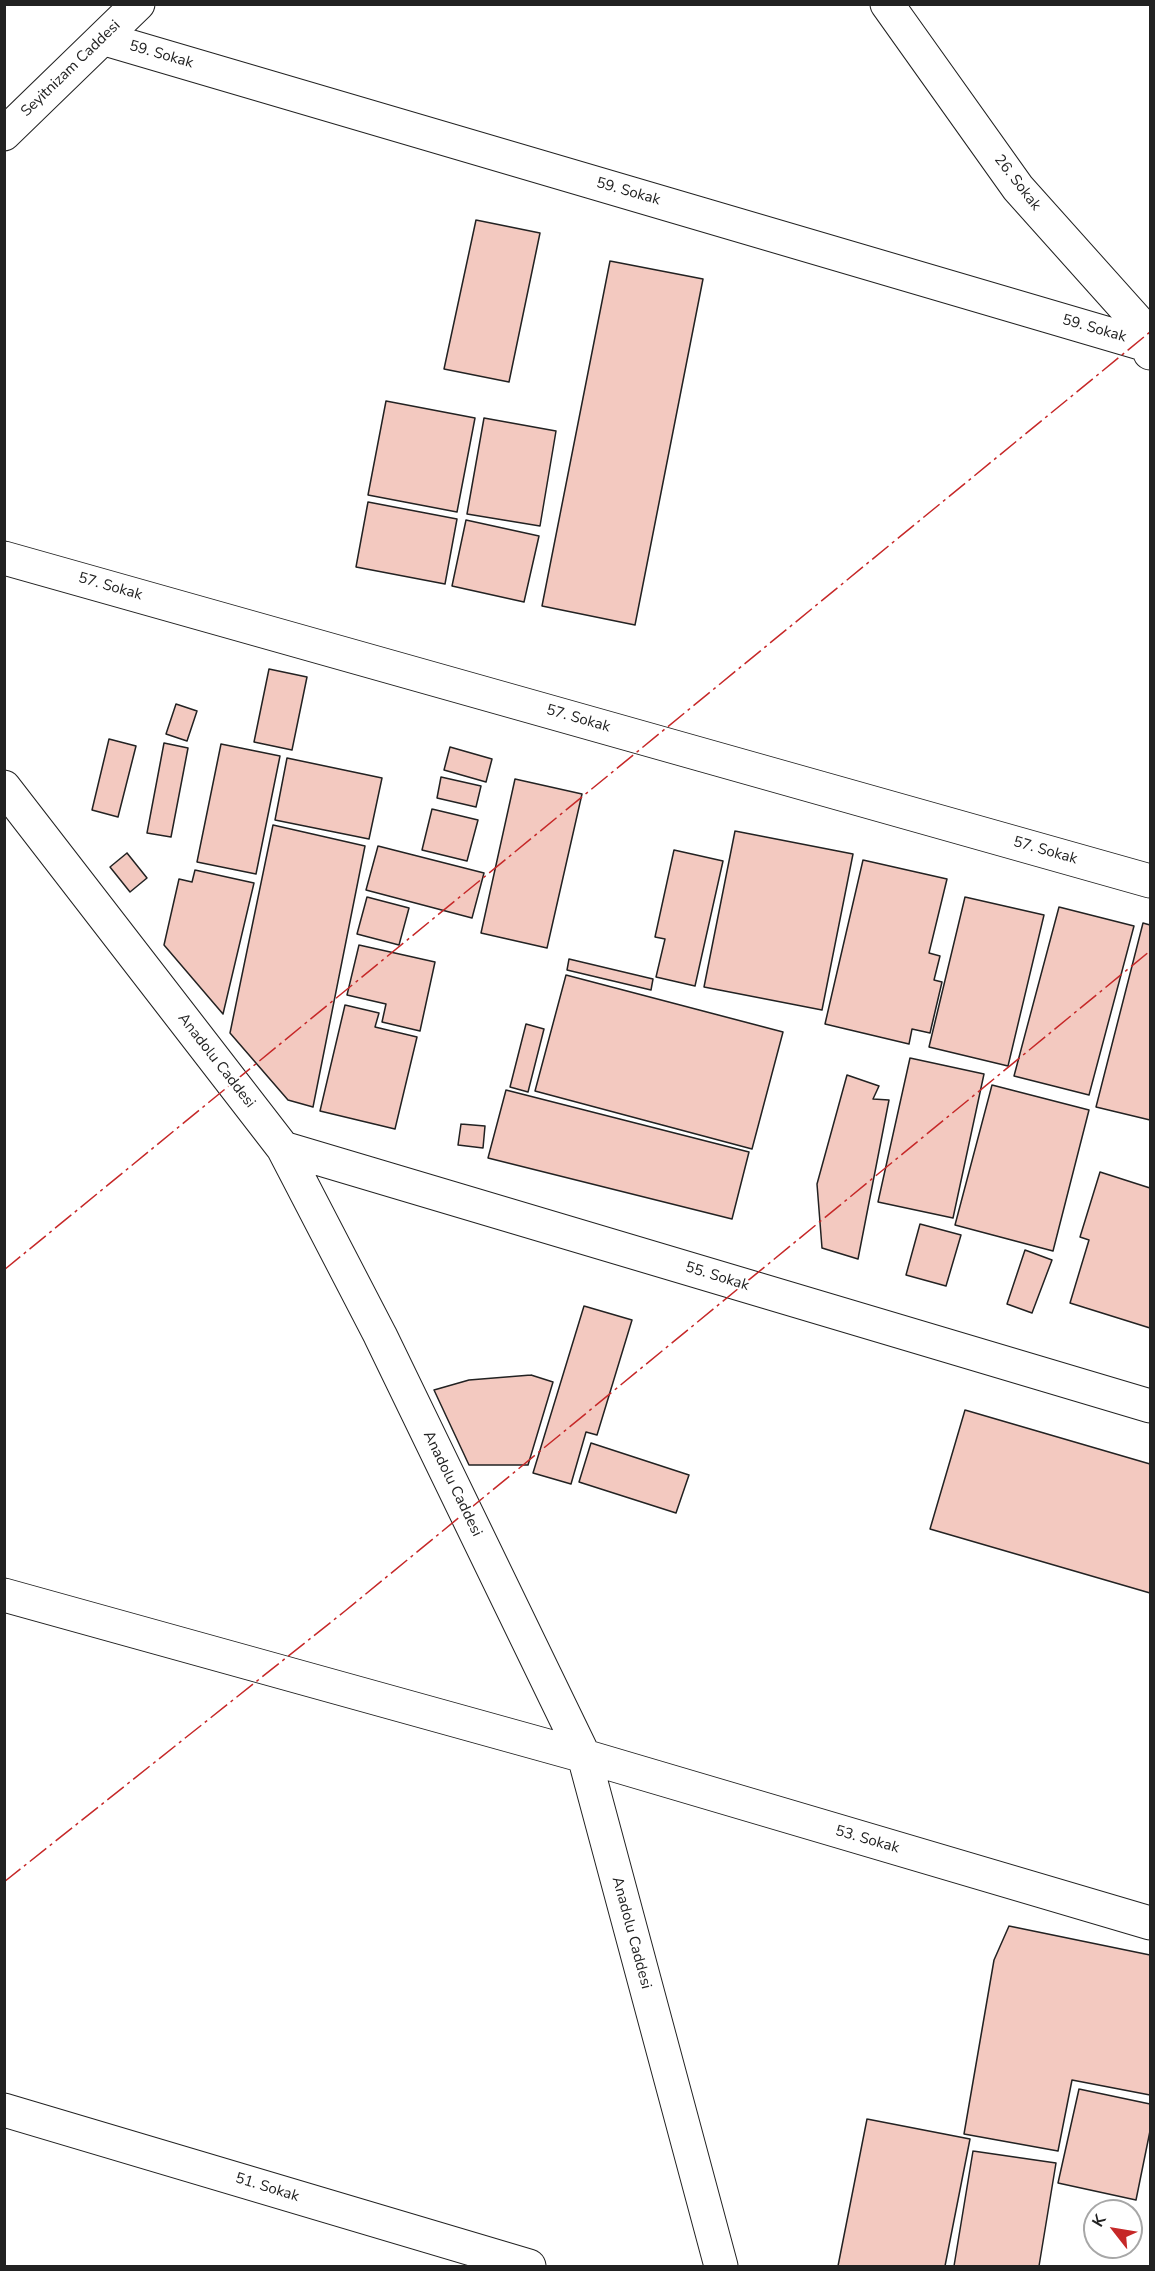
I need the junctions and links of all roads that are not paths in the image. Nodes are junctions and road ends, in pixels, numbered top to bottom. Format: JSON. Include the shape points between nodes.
{"nodes":[{"id":1,"x":138,"y":4,"type":"edge"},
{"id":2,"x":887,"y":4,"type":"edge"},
{"id":3,"x":105,"y":39,"type":"junction"},
{"id":4,"x":4,"y":134,"type":"edge"},
{"id":5,"x":1149,"y":348,"type":"edge"},
{"id":6,"x":4,"y":558,"type":"edge"},
{"id":7,"x":4,"y":787,"type":"edge"},
{"id":8,"x":1150,"y":881,"type":"edge"},
{"id":9,"x":283,"y":1148,"type":"junction"},
{"id":10,"x":1150,"y":1406,"type":"edge"},
{"id":11,"x":4,"y":1595,"type":"edge"},
{"id":12,"x":584,"y":1756,"type":"junction"},
{"id":13,"x":1150,"y":1923,"type":"edge"},
{"id":14,"x":4,"y":2110,"type":"edge"},
{"id":15,"x":529,"y":2266,"type":"edge"},
{"id":16,"x":721,"y":2266,"type":"edge"}],
"edges":[{"from":1,"to":3,"type":"street","name":"Seyitnizam Caddesi"},
{"from":2,"to":5,"type":"street","name":"26. Sokak","via":[[1018,188],[1146,331],[1144,338]]},
{"from":3,"to":4,"type":"street","name":"Seyitnizam Caddesi"},
{"from":3,"to":5,"type":"street","name":"59. Sokak"},
{"from":6,"to":8,"type":"street","name":"57. Sokak"},
{"from":7,"to":9,"type":"street","name":"Anadolu Caddesi"},
{"from":9,"to":10,"type":"street","name":"55. Sokak"},
{"from":9,"to":12,"type":"street","name":"Anadolu Caddesi","via":[[380,1335]]},
{"from":11,"to":12,"type":"street","name":"53. Sokak"},
{"from":12,"to":13,"type":"street","name":"53. Sokak"},
{"from":12,"to":16,"type":"street","name":"Anadolu Caddesi"},
{"from":14,"to":15,"type":"street","name":"51. Sokak"}]}
